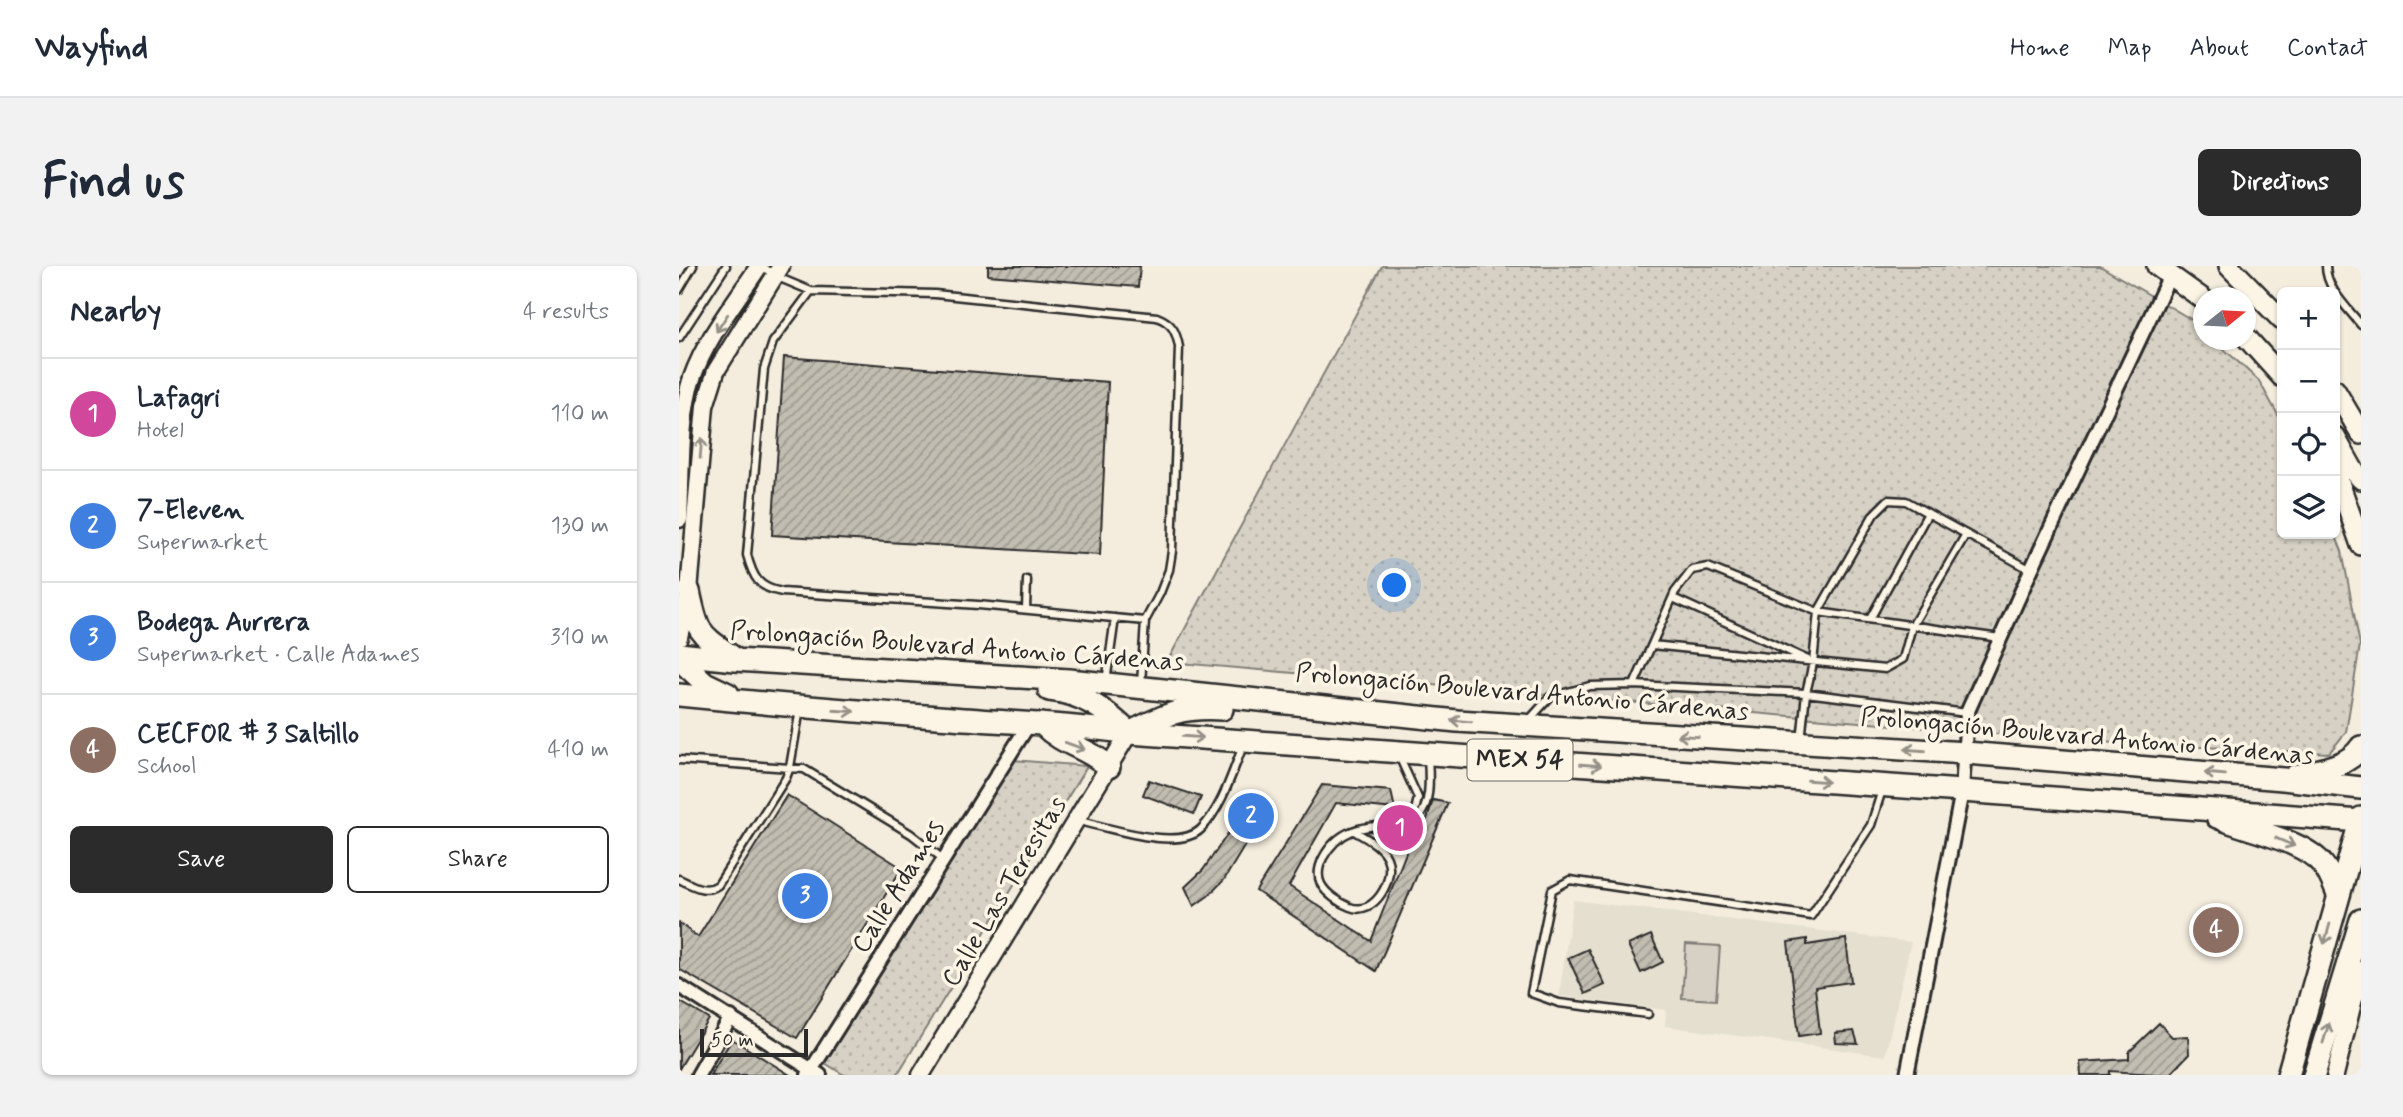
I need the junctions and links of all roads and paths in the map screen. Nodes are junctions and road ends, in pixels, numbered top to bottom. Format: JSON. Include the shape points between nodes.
{"nodes":[{"id":1,"x":693,"y":266,"type":"edge"},
{"id":2,"x":726,"y":266,"type":"edge"},
{"id":3,"x":2229,"y":266,"type":"edge"},
{"id":4,"x":2326,"y":266,"type":"edge"},
{"id":5,"x":769,"y":269,"type":"edge"},
{"id":6,"x":2168,"y":269,"type":"edge"},
{"id":7,"x":679,"y":290,"type":"edge"},
{"id":8,"x":811,"y":290,"type":"junction"},
{"id":9,"x":2193,"y":290,"type":"edge"},
{"id":10,"x":2277,"y":315,"type":"edge"},
{"id":11,"x":2361,"y":325,"type":"edge"},
{"id":12,"x":679,"y":338,"type":"edge"},
{"id":13,"x":2256,"y":348,"type":"edge"},
{"id":14,"x":2277,"y":370,"type":"edge"},
{"id":15,"x":2340,"y":398,"type":"edge"},
{"id":16,"x":2360,"y":432,"type":"edge"},
{"id":17,"x":2340,"y":446,"type":"edge"},
{"id":18,"x":2337,"y":476,"type":"edge"},
{"id":19,"x":2361,"y":479,"type":"edge"},
{"id":20,"x":1928,"y":513,"type":"junction"},
{"id":21,"x":679,"y":519,"type":"edge"},
{"id":22,"x":1966,"y":534,"type":"junction"},
{"id":23,"x":2361,"y":545,"type":"edge"},
{"id":24,"x":2031,"y":570,"type":"junction"},
{"id":25,"x":1027,"y":580,"type":"dead end"},
{"id":26,"x":689,"y":592,"type":"junction"},
{"id":27,"x":1673,"y":598,"type":"junction"},
{"id":28,"x":1025,"y":610,"type":"junction"},
{"id":29,"x":1818,"y":612,"type":"junction"},
{"id":30,"x":1115,"y":618,"type":"junction"},
{"id":31,"x":1870,"y":619,"type":"junction"},
{"id":32,"x":1145,"y":621,"type":"junction"},
{"id":33,"x":1912,"y":626,"type":"junction"},
{"id":34,"x":679,"y":637,"type":"edge"},
{"id":35,"x":2000,"y":638,"type":"junction"},
{"id":36,"x":1652,"y":645,"type":"junction"},
{"id":37,"x":679,"y":654,"type":"edge"},
{"id":38,"x":679,"y":659,"type":"edge"},
{"id":39,"x":735,"y":660,"type":"junction"},
{"id":40,"x":1813,"y":663,"type":"junction"},
{"id":41,"x":924,"y":671,"type":"junction"},
{"id":42,"x":1106,"y":684,"type":"junction"},
{"id":43,"x":1635,"y":685,"type":"junction"},
{"id":44,"x":1141,"y":688,"type":"junction"},
{"id":45,"x":1807,"y":694,"type":"junction"},
{"id":46,"x":679,"y":695,"type":"edge"},
{"id":47,"x":754,"y":702,"type":"junction"},
{"id":48,"x":800,"y":707,"type":"junction"},
{"id":49,"x":1374,"y":711,"type":"junction"},
{"id":50,"x":1967,"y":713,"type":"junction"},
{"id":51,"x":1035,"y":724,"type":"junction"},
{"id":52,"x":1524,"y":725,"type":"junction"},
{"id":53,"x":1129,"y":733,"type":"junction"},
{"id":54,"x":1245,"y":741,"type":"junction"},
{"id":55,"x":1801,"y":743,"type":"junction"},
{"id":56,"x":2361,"y":747,"type":"edge"},
{"id":57,"x":1397,"y":752,"type":"junction"},
{"id":58,"x":1966,"y":753,"type":"junction"},
{"id":59,"x":1428,"y":754,"type":"junction"},
{"id":60,"x":679,"y":760,"type":"edge"},
{"id":61,"x":790,"y":767,"type":"junction"},
{"id":62,"x":1109,"y":767,"type":"junction"},
{"id":63,"x":2283,"y":779,"type":"junction"},
{"id":64,"x":1883,"y":786,"type":"junction"},
{"id":65,"x":2361,"y":788,"type":"edge"},
{"id":66,"x":1962,"y":791,"type":"junction"},
{"id":67,"x":2199,"y":810,"type":"junction"},
{"id":68,"x":1077,"y":820,"type":"junction"},
{"id":69,"x":2361,"y":820,"type":"edge"},
{"id":70,"x":1399,"y":824,"type":"junction"},
{"id":71,"x":1355,"y":831,"type":"junction"},
{"id":72,"x":943,"y":859,"type":"junction"},
{"id":73,"x":679,"y":879,"type":"edge"},
{"id":74,"x":2338,"y":895,"type":"junction"},
{"id":75,"x":2361,"y":920,"type":"edge"},
{"id":76,"x":2360,"y":977,"type":"edge"},
{"id":77,"x":679,"y":986,"type":"edge"},
{"id":78,"x":1648,"y":1014,"type":"dead end"},
{"id":79,"x":731,"y":1017,"type":"junction"},
{"id":80,"x":813,"y":1073,"type":"edge"},
{"id":81,"x":698,"y":1075,"type":"edge"},
{"id":82,"x":921,"y":1075,"type":"edge"},
{"id":83,"x":1907,"y":1075,"type":"edge"},
{"id":84,"x":2288,"y":1075,"type":"edge"},
{"id":85,"x":2313,"y":1075,"type":"edge"},
{"id":86,"x":2335,"y":1075,"type":"edge"}],
"edges":[{"from":1,"to":7,"type":"lane"},
{"from":2,"to":12,"type":"lane"},
{"from":3,"to":10,"type":"main road"},
{"from":4,"to":11,"type":"lane","via":[[2333,289]]},
{"from":5,"to":8,"type":"lane"},
{"from":5,"to":21,"type":"street","one_way":true,"via":[[717,331],[692,378]]},
{"from":26,"to":5,"type":"street","one_way":true,"via":[[709,388]]},
{"from":6,"to":9,"type":"main road"},
{"from":6,"to":24,"type":"street"},
{"from":8,"to":28,"type":"lane","via":[[773,342],[764,369],[747,555],[753,575],[769,590],[782,592]]},
{"from":8,"to":32,"type":"lane","via":[[993,299],[1167,321],[1179,347],[1172,551],[1169,570]]},
{"from":13,"to":14,"type":"main road"},
{"from":15,"to":16,"type":"main road"},
{"from":17,"to":19,"type":"main road"},
{"from":18,"to":23,"type":"main road"},
{"from":20,"to":22,"type":"lane"},
{"from":20,"to":29,"type":"lane","via":[[1906,501],[1888,500],[1874,514]]},
{"from":20,"to":31,"type":"lane"},
{"from":22,"to":24,"type":"lane"},
{"from":22,"to":33,"type":"lane"},
{"from":24,"to":35,"type":"street"},
{"from":25,"to":28,"type":"lane"},
{"from":26,"to":34,"type":"street"},
{"from":26,"to":39,"type":"highway","via":[[701,634]]},
{"from":27,"to":29,"type":"lane","via":[[1692,570],[1708,567]]},
{"from":27,"to":36,"type":"lane"},
{"from":27,"to":40,"type":"lane"},
{"from":28,"to":30,"type":"lane"},
{"from":29,"to":31,"type":"lane"},
{"from":29,"to":40,"type":"lane"},
{"from":30,"to":32,"type":"lane"},
{"from":30,"to":42,"type":"lane"},
{"from":31,"to":33,"type":"lane"},
{"from":32,"to":44,"type":"lane"},
{"from":33,"to":35,"type":"lane"},
{"from":33,"to":40,"type":"lane","via":[[1903,659],[1885,669]]},
{"from":35,"to":50,"type":"street"},
{"from":36,"to":40,"type":"lane"},
{"from":36,"to":43,"type":"lane"},
{"from":37,"to":39,"type":"highway","name":"Prolongación Boulevard Antonio Cárdenas","number":"MEX 54"},
{"from":38,"to":47,"type":"highway","via":[[705,683]]},
{"from":39,"to":41,"type":"highway","name":"Prolongación Boulevard Antonio Cárdenas","number":"MEX 54"},
{"from":40,"to":45,"type":"lane"},
{"from":41,"to":42,"type":"highway","name":"Prolongación Boulevard Antonio Cárdenas","number":"MEX 54"},
{"from":41,"to":53,"type":"highway","via":[[964,686],[1063,692],[1094,704]]},
{"from":42,"to":44,"type":"highway","name":"Prolongación Boulevard Antonio Cárdenas","number":"MEX 54"},
{"from":43,"to":45,"type":"lane"},
{"from":43,"to":52,"type":"lane","via":[[1590,686],[1550,697]]},
{"from":44,"to":49,"type":"highway","name":"Prolongación Boulevard Antonio Cárdenas","number":"MEX 54"},
{"from":45,"to":50,"type":"lane"},
{"from":45,"to":55,"type":"lane"},
{"from":46,"to":47,"type":"highway","number":"MEX 54"},
{"from":47,"to":48,"type":"highway","number":"MEX 54"},
{"from":48,"to":51,"type":"highway","number":"MEX 54","one_way":true},
{"from":48,"to":61,"type":"lane"},
{"from":52,"to":49,"type":"highway","name":"Prolongación Boulevard Antonio Cárdenas","number":"MEX 54","one_way":true},
{"from":49,"to":53,"type":"highway","via":[[1330,719],[1195,708],[1174,711]]},
{"from":50,"to":58,"type":"street"},
{"from":51,"to":53,"type":"highway","number":"MEX 54"},
{"from":51,"to":62,"type":"highway","one_way":true,"via":[[1059,740],[1093,753]]},
{"from":51,"to":72,"type":"street","name":"Calle Adames"},
{"from":55,"to":52,"type":"highway","name":"Prolongación Boulevard Antonio Cárdenas","number":"MEX 54","one_way":true},
{"from":53,"to":54,"type":"highway","number":"MEX 54","one_way":true},
{"from":53,"to":62,"type":"street","name":"Calle Las Teresitas"},
{"from":54,"to":57,"type":"highway","number":"MEX 54"},
{"from":54,"to":68,"type":"lane","via":[[1225,791],[1200,831],[1187,837],[1158,838]]},
{"from":58,"to":55,"type":"highway","name":"Prolongación Boulevard Antonio Cárdenas","number":"MEX 54","one_way":true},
{"from":56,"to":63,"type":"highway","via":[[2339,764]]},
{"from":57,"to":59,"type":"highway","number":"MEX 54"},
{"from":57,"to":70,"type":"lane","via":[[1418,798],[1414,816]]},
{"from":63,"to":58,"type":"highway","name":"Prolongación Boulevard Antonio Cárdenas","number":"MEX 54","one_way":true},
{"from":58,"to":66,"type":"street"},
{"from":59,"to":64,"type":"highway","number":"MEX 54","one_way":true},
{"from":59,"to":70,"type":"lane","via":[[1425,806],[1415,821]]},
{"from":60,"to":61,"type":"lane"},
{"from":61,"to":72,"type":"lane","via":[[804,769],[911,834]]},
{"from":61,"to":73,"type":"lane","via":[[718,884],[705,889]]},
{"from":62,"to":68,"type":"street","name":"Calle Las Teresitas"},
{"from":63,"to":65,"type":"highway","name":"Prolongación Boulevard Antonio Cárdenas","number":"MEX 54"},
{"from":64,"to":66,"type":"highway","number":"MEX 54"},
{"from":64,"to":78,"type":"lane","via":[[1871,825],[1811,916],[1570,880],[1552,890],[1531,993],[1559,1003]]},
{"from":66,"to":67,"type":"highway","number":"MEX 54"},
{"from":66,"to":83,"type":"street"},
{"from":67,"to":69,"type":"highway","number":"MEX 54"},
{"from":67,"to":74,"type":"highway","one_way":true,"via":[[2305,850],[2325,867]]},
{"from":68,"to":82,"type":"street","name":"Calle Las Teresitas"},
{"from":69,"to":74,"type":"highway"},
{"from":70,"to":71,"type":"lane"},
{"from":71,"to":71,"type":"lane","via":[[1383,852],[1390,871],[1377,900],[1361,908],[1349,907],[1327,892],[1319,876],[1332,845]]},
{"from":72,"to":80,"type":"street","name":"Calle Adames"},
{"from":74,"to":84,"type":"highway","one_way":true},
{"from":85,"to":75,"type":"highway","one_way":true},
{"from":76,"to":86,"type":"street"},
{"from":77,"to":79,"type":"street"},
{"from":79,"to":80,"type":"street"},
{"from":79,"to":81,"type":"street"}]}
